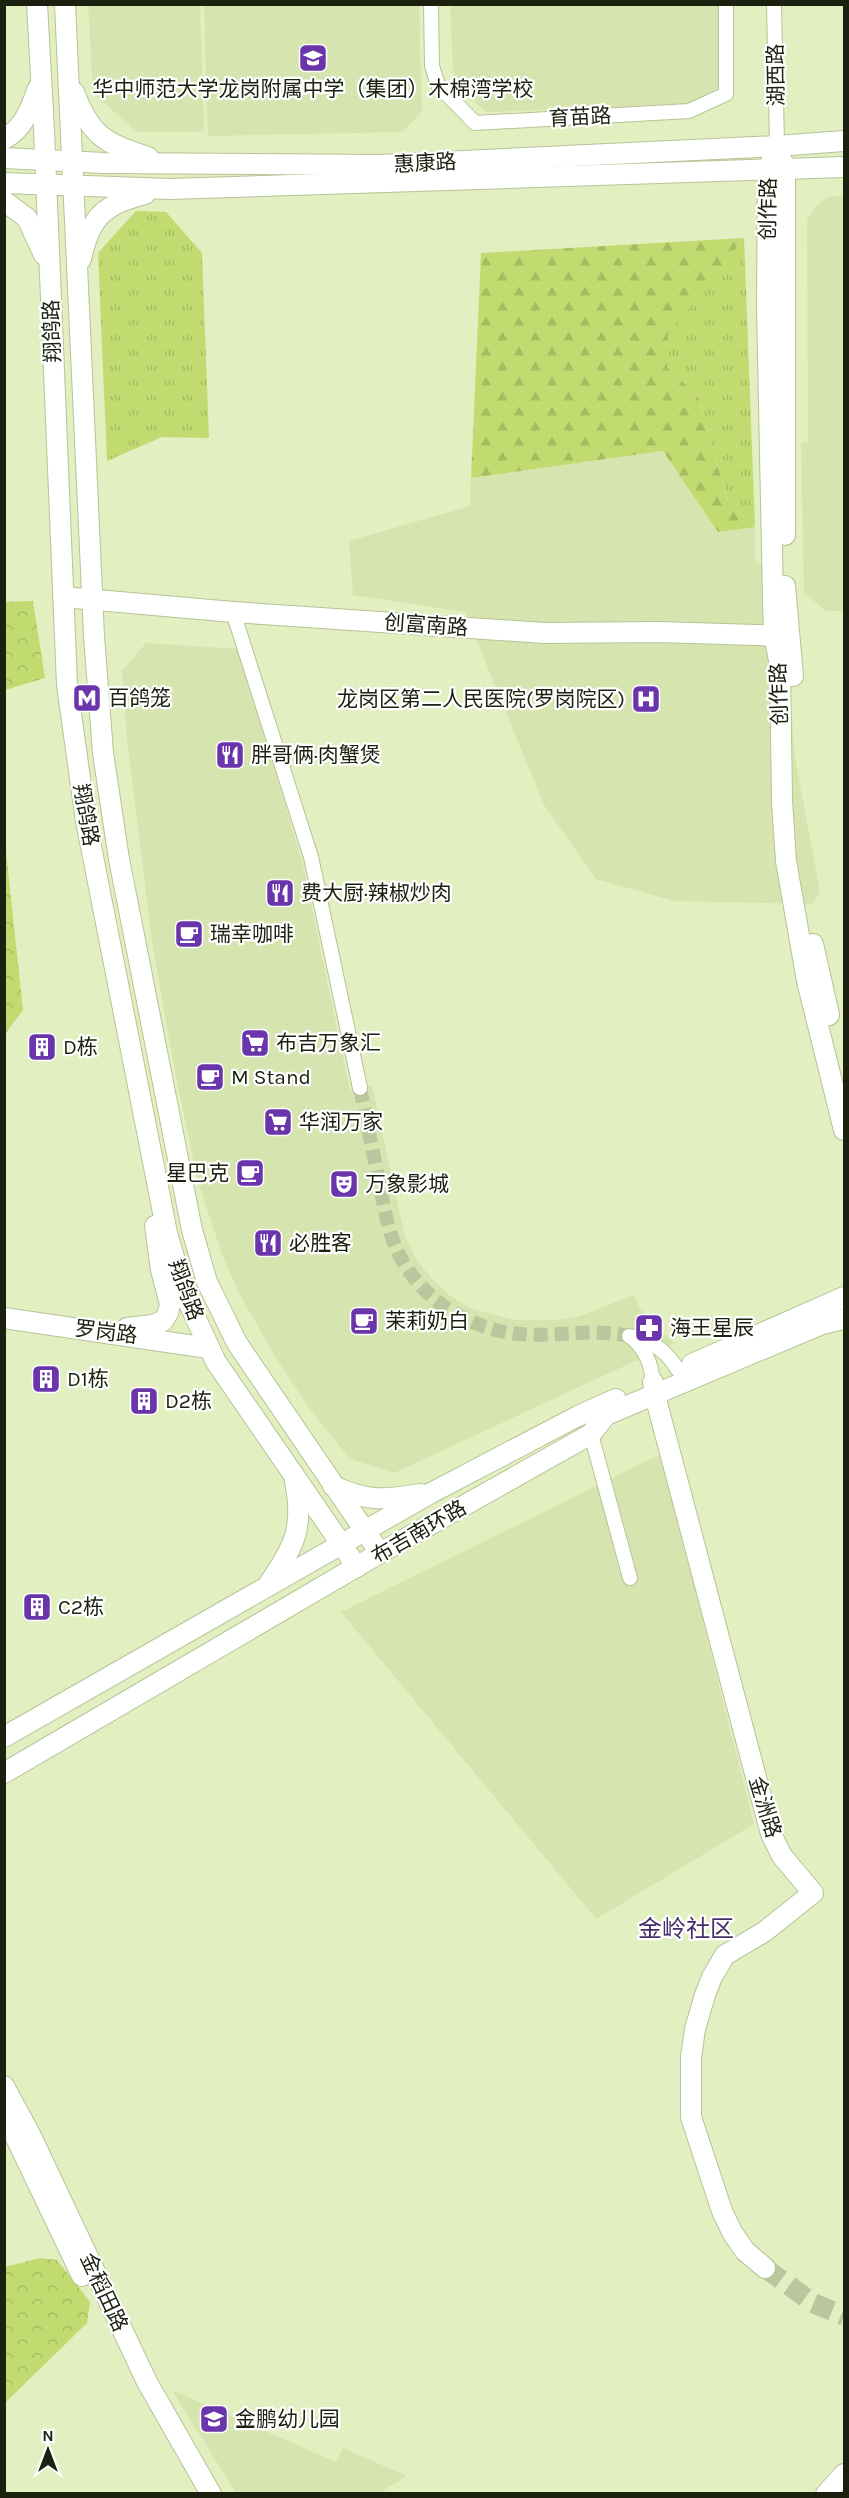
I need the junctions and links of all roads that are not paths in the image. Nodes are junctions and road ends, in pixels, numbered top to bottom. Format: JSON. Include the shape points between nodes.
{"nodes":[{"id":1,"x":37,"y":4,"type":"edge"},
{"id":2,"x":65,"y":4,"type":"edge"},
{"id":3,"x":431,"y":4,"type":"edge"},
{"id":4,"x":726,"y":4,"type":"edge"},
{"id":5,"x":774,"y":4,"type":"edge"},
{"id":6,"x":69,"y":72,"type":"junction"},
{"id":7,"x":41,"y":73,"type":"junction"},
{"id":8,"x":4,"y":139,"type":"edge"},
{"id":9,"x":844,"y":141,"type":"edge"},
{"id":10,"x":777,"y":146,"type":"junction"},
{"id":11,"x":4,"y":158,"type":"edge"},
{"id":12,"x":45,"y":160,"type":"junction"},
{"id":13,"x":72,"y":161,"type":"junction"},
{"id":14,"x":177,"y":164,"type":"junction"},
{"id":15,"x":844,"y":167,"type":"edge"},
{"id":16,"x":776,"y":170,"type":"junction"},
{"id":17,"x":4,"y":183,"type":"edge"},
{"id":18,"x":46,"y":185,"type":"junction"},
{"id":19,"x":73,"y":186,"type":"junction"},
{"id":20,"x":170,"y":189,"type":"junction"},
{"id":21,"x":4,"y":201,"type":"edge"},
{"id":22,"x":50,"y":278,"type":"junction"},
{"id":23,"x":77,"y":285,"type":"junction"},
{"id":24,"x":63,"y":597,"type":"junction"},
{"id":25,"x":92,"y":598,"type":"junction"},
{"id":26,"x":233,"y":612,"type":"junction"},
{"id":27,"x":782,"y":636,"type":"junction"},
{"id":28,"x":814,"y":980,"type":"junction"},
{"id":29,"x":844,"y":1076,"type":"edge"},
{"id":30,"x":360,"y":1088,"type":"tunnel mouth"},
{"id":31,"x":844,"y":1130,"type":"edge"},
{"id":32,"x":158,"y":1187,"type":"junction"},
{"id":33,"x":843,"y":1297,"type":"edge"},
{"id":34,"x":4,"y":1318,"type":"edge"},
{"id":35,"x":844,"y":1319,"type":"edge"},
{"id":36,"x":100,"y":1332,"type":"junction"},
{"id":37,"x":208,"y":1348,"type":"junction"},
{"id":38,"x":678,"y":1370,"type":"junction"},
{"id":39,"x":654,"y":1388,"type":"junction"},
{"id":40,"x":591,"y":1434,"type":"junction"},
{"id":41,"x":294,"y":1476,"type":"junction"},
{"id":42,"x":333,"y":1486,"type":"junction"},
{"id":43,"x":430,"y":1493,"type":"junction"},
{"id":44,"x":364,"y":1531,"type":"junction"},
{"id":45,"x":342,"y":1544,"type":"junction"},
{"id":46,"x":380,"y":1553,"type":"junction"},
{"id":47,"x":357,"y":1567,"type":"junction"},
{"id":48,"x":630,"y":1578,"type":"dead end"},
{"id":49,"x":266,"y":1588,"type":"junction"},
{"id":50,"x":4,"y":1737,"type":"edge"},
{"id":51,"x":4,"y":1773,"type":"edge"},
{"id":52,"x":4,"y":2086,"type":"edge"},
{"id":53,"x":4,"y":2113,"type":"edge"},
{"id":54,"x":765,"y":2268,"type":"tunnel mouth"},
{"id":55,"x":844,"y":2474,"type":"edge"},
{"id":56,"x":197,"y":2493,"type":"edge"},
{"id":57,"x":212,"y":2493,"type":"edge"},
{"id":58,"x":826,"y":2493,"type":"edge"}],
"edges":[{"from":1,"to":7,"type":"street","name":"翔鸽路"},
{"from":2,"to":6,"type":"street","name":"翔鸽路"},
{"from":3,"to":4,"type":"street","name":"育苗路","via":[[432,66],[438,86],[475,123],[689,111],[726,94]]},
{"from":5,"to":10,"type":"street","name":"湖西路"},
{"from":6,"to":13,"type":"street","name":"翔鸽路"},
{"from":6,"to":14,"type":"street","via":[[84,117],[101,138],[114,146]]},
{"from":7,"to":8,"type":"street","via":[[26,119]]},
{"from":7,"to":12,"type":"street","name":"翔鸽路"},
{"from":9,"to":10,"type":"street","name":"惠康路"},
{"from":10,"to":14,"type":"street","name":"惠康路","via":[[380,165]]},
{"from":10,"to":16,"type":"street","name":"创作路"},
{"from":11,"to":12,"type":"street","name":"惠康路"},
{"from":12,"to":13,"type":"street","name":"惠康路"},
{"from":12,"to":18,"type":"street","name":"翔鸽路"},
{"from":13,"to":14,"type":"street","name":"惠康路"},
{"from":13,"to":19,"type":"street","name":"翔鸽路"},
{"from":15,"to":16,"type":"street","name":"惠康路"},
{"from":16,"to":20,"type":"street","name":"惠康路"},
{"from":16,"to":27,"type":"street","name":"创作路","via":[[785,588]]},
{"from":17,"to":18,"type":"street","name":"惠康路"},
{"from":18,"to":19,"type":"street","name":"惠康路"},
{"from":18,"to":22,"type":"street","name":"翔鸽路"},
{"from":19,"to":20,"type":"street","name":"惠康路"},
{"from":19,"to":23,"type":"street","name":"翔鸽路"},
{"from":20,"to":23,"type":"street","via":[[120,201],[97,216],[83,246]]},
{"from":21,"to":22,"type":"street","via":[[27,218],[40,242]]},
{"from":22,"to":24,"type":"street","name":"翔鸽路"},
{"from":23,"to":25,"type":"street","name":"翔鸽路"},
{"from":24,"to":25,"type":"street","name":"创富南路"},
{"from":24,"to":32,"type":"street","name":"翔鸽路","via":[[67,685],[79,781]]},
{"from":25,"to":26,"type":"street","name":"创富南路"},
{"from":25,"to":42,"type":"street","name":"翔鸽路","via":[[103,753],[126,894],[194,1240],[207,1282],[237,1343]]},
{"from":26,"to":27,"type":"street","name":"创富南路","via":[[544,633]]},
{"from":26,"to":30,"type":"street","via":[[311,857]]},
{"from":27,"to":28,"type":"street","name":"创作路","via":[[793,673],[796,836]]},
{"from":28,"to":29,"type":"street","name":"创作路"},
{"from":28,"to":31,"type":"street","name":"创作路"},
{"from":32,"to":36,"type":"street","via":[[154,1219],[170,1304],[168,1313],[152,1325]]},
{"from":32,"to":37,"type":"street","name":"翔鸽路","via":[[185,1294]]},
{"from":33,"to":38,"type":"street","name":"布吉南环路"},
{"from":34,"to":36,"type":"street","name":"罗岗路"},
{"from":35,"to":39,"type":"street","name":"布吉南环路"},
{"from":36,"to":37,"type":"street","name":"罗岗路"},
{"from":37,"to":41,"type":"street","name":"翔鸽路"},
{"from":38,"to":39,"type":"street","name":"布吉南环路"},
{"from":38,"to":39,"type":"street","via":[[659,1346],[629,1336],[647,1354]]},
{"from":39,"to":40,"type":"street","name":"布吉南环路","via":[[606,1415]]},
{"from":39,"to":43,"type":"street","name":"布吉南环路","via":[[578,1416]]},
{"from":39,"to":54,"type":"street","name":"金洲路","via":[[771,1834],[782,1856],[813,1893],[764,1932],[725,1956],[705,1995],[691,2057],[691,2117],[722,2211],[745,2251]]},
{"from":40,"to":46,"type":"street","name":"布吉南环路"},
{"from":40,"to":48,"type":"street"},
{"from":41,"to":45,"type":"street","name":"翔鸽路"},
{"from":41,"to":49,"type":"street","via":[[297,1534],[292,1549]]},
{"from":42,"to":43,"type":"street","via":[[379,1500]]},
{"from":42,"to":44,"type":"street","name":"翔鸽路"},
{"from":43,"to":44,"type":"street","name":"布吉南环路"},
{"from":44,"to":45,"type":"street","name":"布吉南环路"},
{"from":44,"to":46,"type":"street","name":"翔鸽路"},
{"from":45,"to":47,"type":"street","name":"翔鸽路"},
{"from":45,"to":49,"type":"street","name":"布吉南环路"},
{"from":46,"to":47,"type":"street","name":"布吉南环路"},
{"from":47,"to":51,"type":"street","name":"布吉南环路"},
{"from":49,"to":50,"type":"street","name":"布吉南环路"},
{"from":52,"to":57,"type":"street","name":"金稻田路","via":[[147,2382]]},
{"from":53,"to":56,"type":"street","name":"金稻田路","via":[[135,2387]]},
{"from":55,"to":58,"type":"street"}]}
